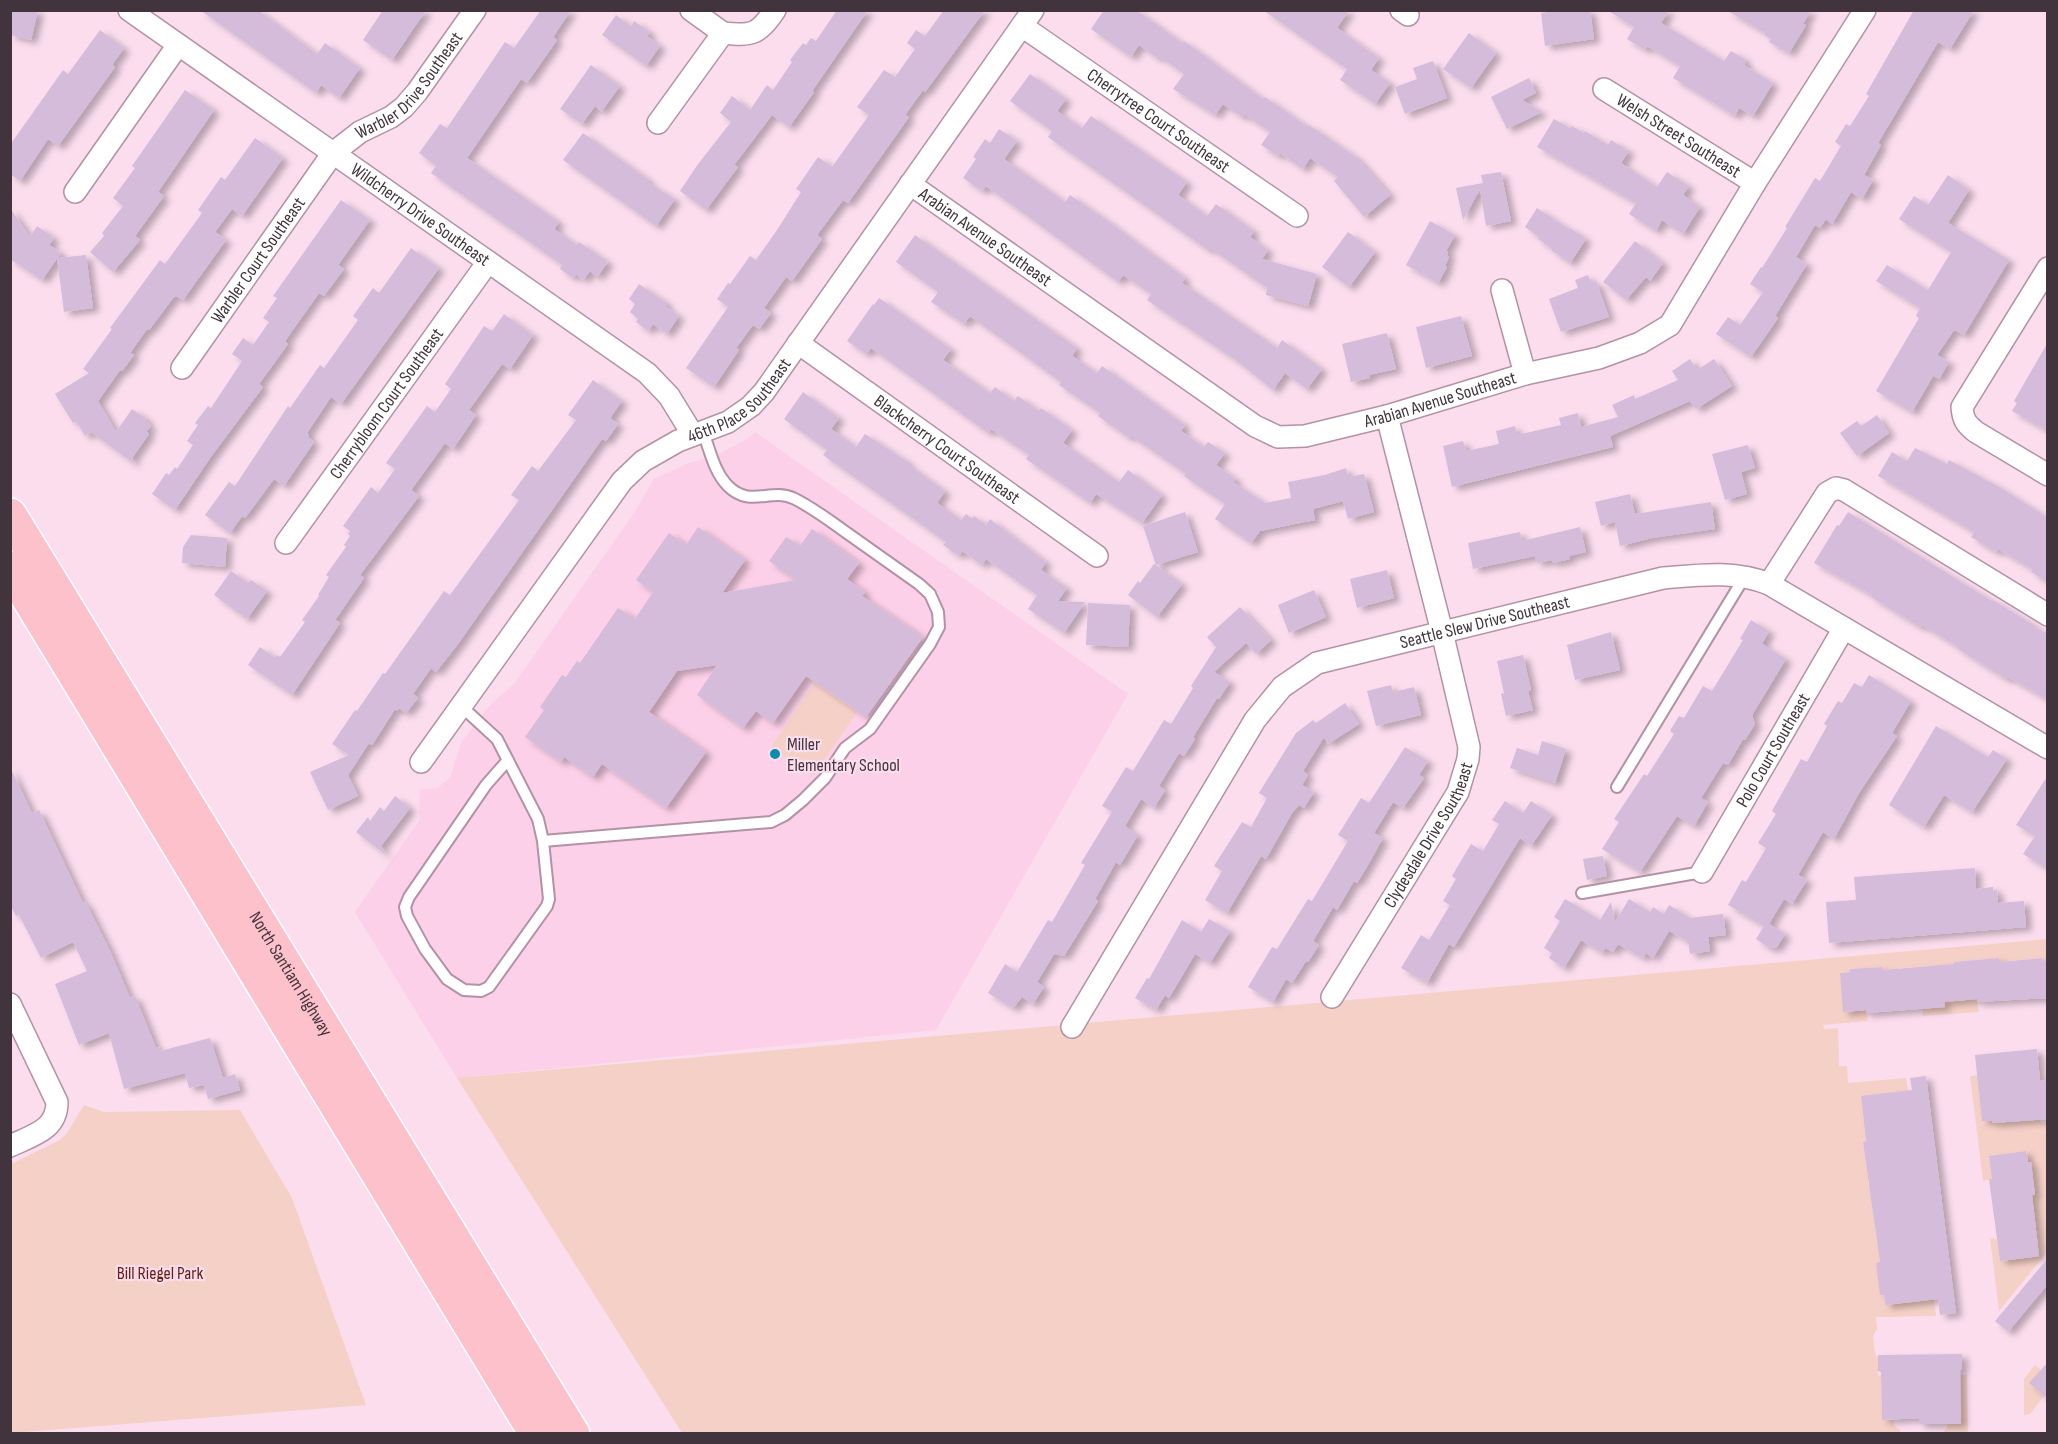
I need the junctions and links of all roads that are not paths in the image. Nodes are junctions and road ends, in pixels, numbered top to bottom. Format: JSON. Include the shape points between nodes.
{"nodes":[{"id":1,"x":129,"y":10,"type":"edge"},
{"id":2,"x":476,"y":10,"type":"edge"},
{"id":3,"x":691,"y":10,"type":"edge"},
{"id":4,"x":775,"y":10,"type":"edge"},
{"id":5,"x":1865,"y":10,"type":"edge"},
{"id":6,"x":1028,"y":18,"type":"edge"},
{"id":7,"x":723,"y":33,"type":"junction"},
{"id":8,"x":178,"y":45,"type":"junction"},
{"id":9,"x":1604,"y":89,"type":"dead end"},
{"id":10,"x":658,"y":123,"type":"dead end"},
{"id":11,"x":333,"y":153,"type":"junction"},
{"id":12,"x":1755,"y":183,"type":"junction"},
{"id":13,"x":910,"y":184,"type":"junction"},
{"id":14,"x":75,"y":192,"type":"dead end"},
{"id":15,"x":1297,"y":216,"type":"dead end"},
{"id":16,"x":488,"y":262,"type":"junction"},
{"id":17,"x":2048,"y":268,"type":"edge"},
{"id":18,"x":1502,"y":290,"type":"dead end"},
{"id":19,"x":798,"y":343,"type":"junction"},
{"id":20,"x":182,"y":368,"type":"dead end"},
{"id":21,"x":1525,"y":374,"type":"junction"},
{"id":22,"x":1387,"y":416,"type":"junction"},
{"id":23,"x":698,"y":433,"type":"junction"},
{"id":24,"x":2048,"y":475,"type":"edge"},
{"id":25,"x":10,"y":515,"type":"edge"},
{"id":26,"x":286,"y":543,"type":"dead end"},
{"id":27,"x":1097,"y":556,"type":"dead end"},
{"id":28,"x":10,"y":568,"type":"edge"},
{"id":29,"x":1746,"y":576,"type":"junction"},
{"id":30,"x":1769,"y":584,"type":"junction"},
{"id":31,"x":2048,"y":615,"type":"edge"},
{"id":32,"x":1844,"y":628,"type":"junction"},
{"id":33,"x":1442,"y":632,"type":"junction"},
{"id":34,"x":461,"y":706,"type":"junction"},
{"id":35,"x":2048,"y":748,"type":"edge"},
{"id":36,"x":508,"y":760,"type":"junction"},
{"id":37,"x":421,"y":762,"type":"dead end"},
{"id":38,"x":1617,"y":786,"type":"dead end"},
{"id":39,"x":543,"y":841,"type":"junction"},
{"id":40,"x":1702,"y":872,"type":"joint"},
{"id":41,"x":1582,"y":892,"type":"dead end"},
{"id":42,"x":1332,"y":997,"type":"dead end"},
{"id":43,"x":10,"y":1004,"type":"edge"},
{"id":44,"x":1072,"y":1027,"type":"dead end"},
{"id":45,"x":10,"y":1146,"type":"edge"},
{"id":46,"x":536,"y":1434,"type":"edge"},
{"id":47,"x":573,"y":1434,"type":"edge"}],
"edges":[{"from":1,"to":8,"type":"street","name":"Wildcherry Drive Southeast"},
{"from":2,"to":11,"type":"street","name":"Warbler Drive Southeast","via":[[404,107]]},
{"from":3,"to":7,"type":"street"},
{"from":4,"to":7,"type":"street","via":[[763,27],[746,35]]},
{"from":5,"to":12,"type":"street","name":"Arabian Avenue Southeast"},
{"from":6,"to":13,"type":"street","name":"46th Place Southeast"},
{"from":6,"to":15,"type":"street","name":"Cherrytree Court Southeast"},
{"from":7,"to":10,"type":"street"},
{"from":8,"to":11,"type":"street","name":"Wildcherry Drive Southeast"},
{"from":8,"to":14,"type":"street"},
{"from":9,"to":12,"type":"street","name":"Welsh Street Southeast"},
{"from":11,"to":16,"type":"street","name":"Wildcherry Drive Southeast"},
{"from":11,"to":20,"type":"street","name":"Warbler Court Southeast"},
{"from":12,"to":21,"type":"street","name":"Arabian Avenue Southeast","via":[[1670,325],[1640,343],[1599,358]]},
{"from":13,"to":19,"type":"street","name":"46th Place Southeast"},
{"from":13,"to":22,"type":"street","name":"Arabian Avenue Southeast","via":[[1255,426],[1278,437],[1305,436]]},
{"from":16,"to":23,"type":"street","name":"Wildcherry Drive Southeast","via":[[647,373]]},
{"from":16,"to":26,"type":"street","name":"Cherrybloom Court Southeast"},
{"from":17,"to":24,"type":"street","via":[[1962,407],[1963,418],[1976,432]]},
{"from":18,"to":21,"type":"street"},
{"from":19,"to":23,"type":"street","name":"46th Place Southeast","via":[[751,406],[728,422]]},
{"from":19,"to":27,"type":"street","name":"Blackcherry Court Southeast"},
{"from":21,"to":22,"type":"street","name":"Arabian Avenue Southeast"},
{"from":22,"to":33,"type":"street","name":"Clydesdale Drive Southeast"},
{"from":23,"to":34,"type":"street","name":"46th Place Southeast","via":[[643,461],[622,481]]},
{"from":23,"to":39,"type":"lane","via":[[728,486],[741,496],[791,497],[829,520],[930,594],[939,627],[870,729],[845,748],[825,778],[785,815],[771,822]]},
{"from":25,"to":47,"type":"highway","name":"North Santiam Highway"},
{"from":28,"to":46,"type":"highway","name":"North Santiam Highway"},
{"from":29,"to":30,"type":"street","name":"Seattle Slew Drive Southeast"},
{"from":29,"to":33,"type":"street","name":"Seattle Slew Drive Southeast","via":[[1663,578]]},
{"from":29,"to":38,"type":"lane"},
{"from":30,"to":31,"type":"street","via":[[1827,493],[1836,488]]},
{"from":30,"to":32,"type":"street","name":"Seattle Slew Drive Southeast"},
{"from":32,"to":35,"type":"street","name":"Seattle Slew Drive Southeast"},
{"from":32,"to":40,"type":"street","name":"Polo Court Southeast"},
{"from":33,"to":42,"type":"street","name":"Clydesdale Drive Southeast","via":[[1469,747],[1464,777]]},
{"from":33,"to":44,"type":"street","name":"Seattle Slew Drive Southeast","via":[[1317,663],[1282,687],[1256,720]]},
{"from":34,"to":36,"type":"lane","via":[[497,739]]},
{"from":34,"to":37,"type":"street","name":"46th Place Southeast"},
{"from":36,"to":39,"type":"lane","via":[[538,819]]},
{"from":36,"to":39,"type":"lane","via":[[486,785],[405,907],[425,949],[447,979],[464,990],[481,991],[489,987],[547,906]]},
{"from":40,"to":41,"type":"lane"},
{"from":43,"to":45,"type":"street","via":[[57,1101],[53,1122]]}]}
